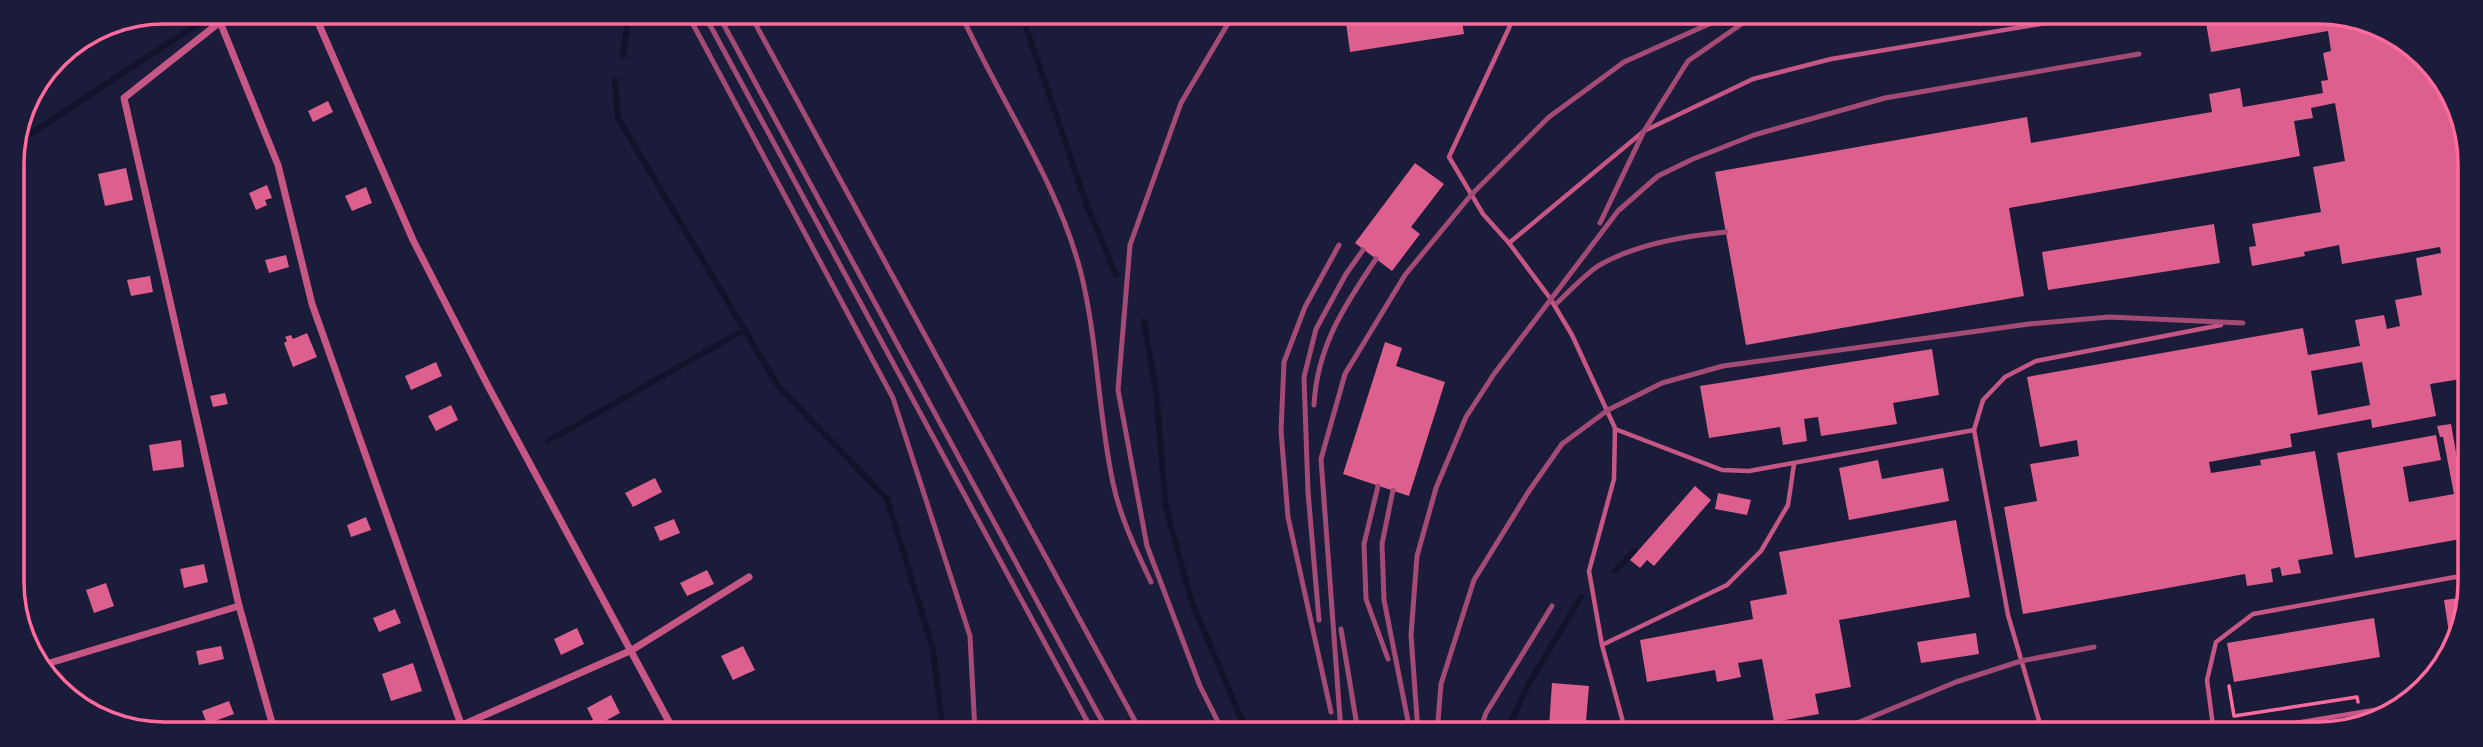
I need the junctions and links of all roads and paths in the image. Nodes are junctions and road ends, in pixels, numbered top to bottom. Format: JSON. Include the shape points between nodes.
{"nodes":[{"id":1,"x":1511,"y":24,"type":"edge"},
{"id":2,"x":2039,"y":24,"type":"edge"},
{"id":3,"x":216,"y":25,"type":"edge"},
{"id":4,"x":221,"y":25,"type":"edge"},
{"id":5,"x":318,"y":25,"type":"edge"},
{"id":6,"x":1509,"y":243,"type":"junction"},
{"id":7,"x":2221,"y":325,"type":"dead end"},
{"id":8,"x":1615,"y":428,"type":"junction"},
{"id":9,"x":1973,"y":430,"type":"junction"},
{"id":10,"x":1794,"y":464,"type":"junction"},
{"id":11,"x":2458,"y":576,"type":"edge"},
{"id":12,"x":749,"y":578,"type":"dead end"},
{"id":13,"x":239,"y":606,"type":"junction"},
{"id":14,"x":1602,"y":645,"type":"junction"},
{"id":15,"x":632,"y":650,"type":"junction"},
{"id":16,"x":49,"y":662,"type":"edge"},
{"id":17,"x":2229,"y":686,"type":"dead end"},
{"id":18,"x":2378,"y":709,"type":"edge"},
{"id":19,"x":2359,"y":712,"type":"junction"},
{"id":20,"x":272,"y":722,"type":"edge"},
{"id":21,"x":460,"y":722,"type":"edge"},
{"id":22,"x":477,"y":722,"type":"edge"},
{"id":23,"x":669,"y":722,"type":"edge"},
{"id":24,"x":1623,"y":722,"type":"edge"},
{"id":25,"x":2039,"y":722,"type":"edge"},
{"id":26,"x":2212,"y":722,"type":"edge"},
{"id":27,"x":2300,"y":722,"type":"edge"}],
"edges":[{"from":1,"to":6,"type":"lane","via":[[1449,157],[1483,214]]},
{"from":2,"to":6,"type":"lane","via":[[1831,59],[1753,79],[1644,131]]},
{"from":3,"to":13,"type":"street","via":[[124,98]]},
{"from":4,"to":21,"type":"street","via":[[278,165],[312,304]]},
{"from":5,"to":15,"type":"street","via":[[413,240]]},
{"from":6,"to":8,"type":"lane","via":[[1572,335]]},
{"from":7,"to":9,"type":"lane","via":[[2036,361],[2005,377],[1983,400]]},
{"from":8,"to":10,"type":"lane","via":[[1722,470]]},
{"from":8,"to":14,"type":"lane","via":[[1614,478],[1589,571]]},
{"from":9,"to":10,"type":"lane"},
{"from":9,"to":25,"type":"lane","via":[[2008,615]]},
{"from":10,"to":14,"type":"lane","via":[[1788,505],[1761,551],[1727,585]]},
{"from":11,"to":26,"type":"lane","via":[[2253,614],[2216,642],[2207,680]]},
{"from":12,"to":15,"type":"street"},
{"from":13,"to":16,"type":"street"},
{"from":13,"to":20,"type":"street"},
{"from":14,"to":24,"type":"lane"},
{"from":15,"to":22,"type":"street"},
{"from":15,"to":23,"type":"street"},
{"from":17,"to":19,"type":"path","via":[[2234,716],[2357,697]]},
{"from":18,"to":19,"type":"lane"},
{"from":19,"to":27,"type":"lane"}]}
